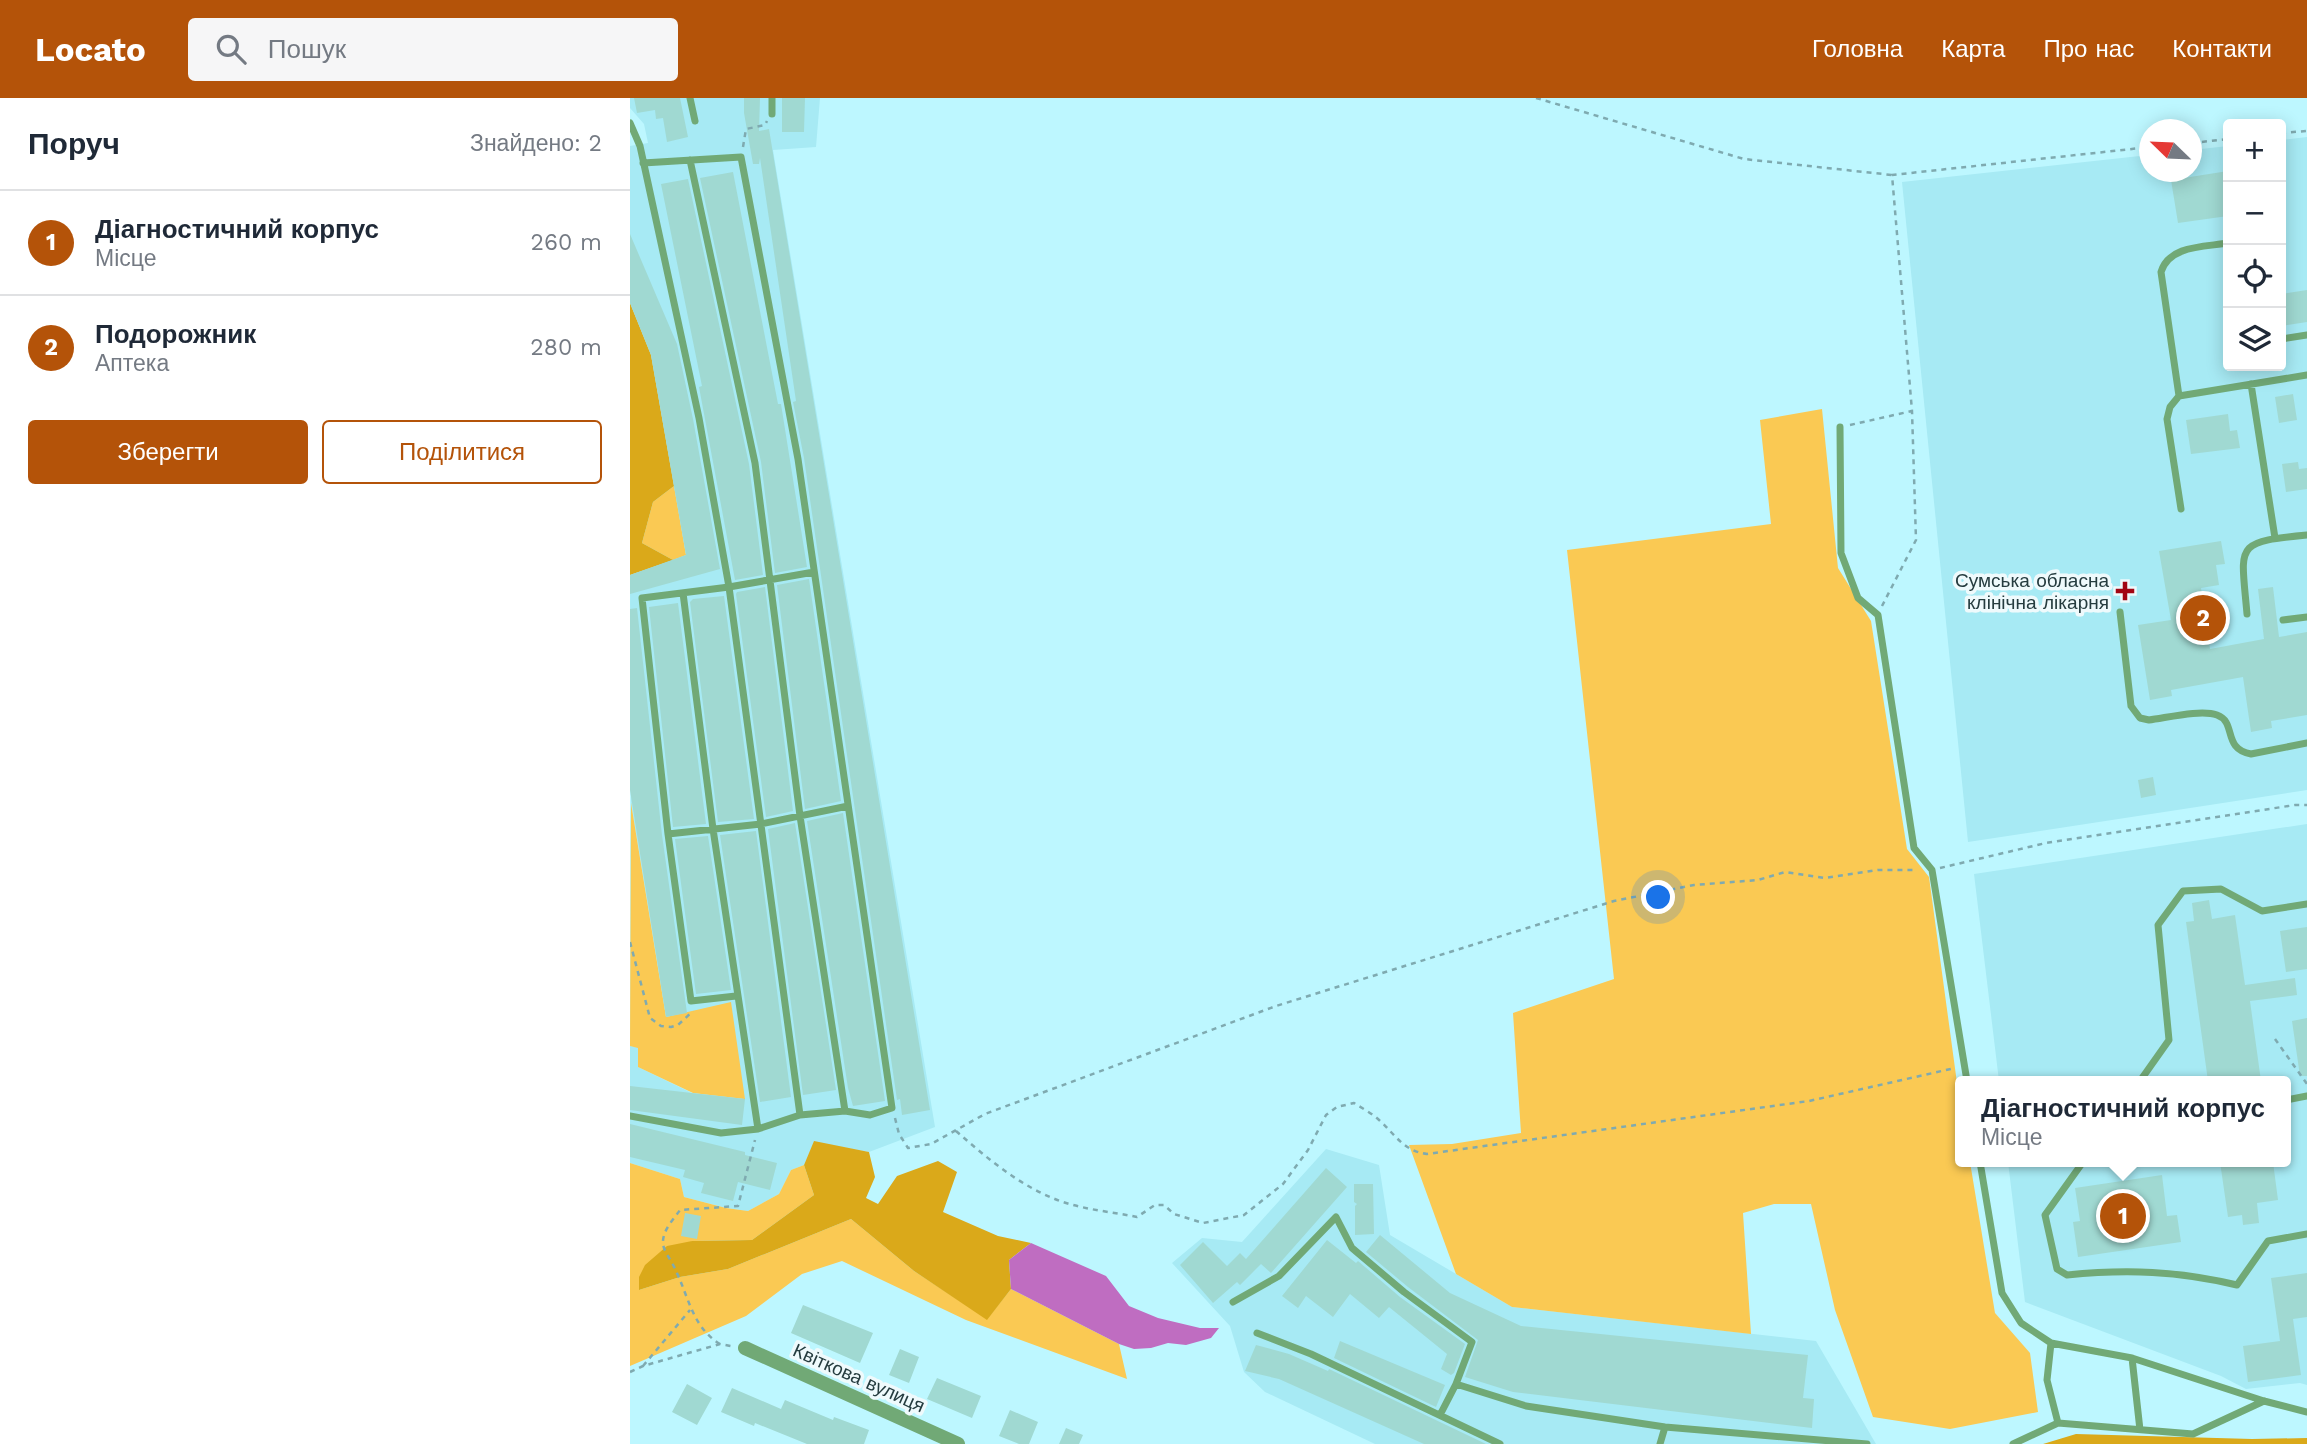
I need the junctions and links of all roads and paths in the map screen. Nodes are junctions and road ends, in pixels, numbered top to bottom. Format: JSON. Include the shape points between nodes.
{"nodes":[{"id":1,"x":690,"y":98,"type":"edge"},
{"id":2,"x":772,"y":98,"type":"edge"},
{"id":3,"x":1536,"y":98,"type":"edge"},
{"id":4,"x":772,"y":114,"type":"dead end"},
{"id":5,"x":695,"y":121,"type":"dead end"},
{"id":6,"x":630,"y":123,"type":"edge"},
{"id":7,"x":765,"y":125,"type":"dead end"},
{"id":8,"x":2307,"y":131,"type":"edge"},
{"id":9,"x":2286,"y":133,"type":"edge"},
{"id":10,"x":2223,"y":140,"type":"edge"},
{"id":11,"x":2202,"y":142,"type":"edge"},
{"id":12,"x":2139,"y":148,"type":"edge"},
{"id":13,"x":741,"y":157,"type":"junction"},
{"id":14,"x":690,"y":160,"type":"junction"},
{"id":15,"x":643,"y":163,"type":"junction"},
{"id":16,"x":1892,"y":175,"type":"junction"},
{"id":17,"x":2223,"y":244,"type":"edge"},
{"id":18,"x":2307,"y":335,"type":"edge"},
{"id":19,"x":2286,"y":338,"type":"edge"},
{"id":20,"x":2307,"y":375,"type":"edge"},
{"id":21,"x":2251,"y":384,"type":"junction"},
{"id":22,"x":2179,"y":396,"type":"junction"},
{"id":23,"x":1912,"y":411,"type":"junction"},
{"id":24,"x":1840,"y":427,"type":"joint"},
{"id":25,"x":2181,"y":509,"type":"dead end"},
{"id":26,"x":2307,"y":535,"type":"edge"},
{"id":27,"x":2275,"y":538,"type":"junction"},
{"id":28,"x":814,"y":572,"type":"junction"},
{"id":29,"x":771,"y":580,"type":"junction"},
{"id":30,"x":729,"y":587,"type":"junction"},
{"id":31,"x":683,"y":593,"type":"junction"},
{"id":32,"x":2120,"y":612,"type":"dead end"},
{"id":33,"x":2247,"y":614,"type":"dead end"},
{"id":34,"x":1878,"y":615,"type":"junction"},
{"id":35,"x":2307,"y":617,"type":"edge"},
{"id":36,"x":2283,"y":620,"type":"dead end"},
{"id":37,"x":2307,"y":743,"type":"edge"},
{"id":38,"x":2307,"y":805,"type":"edge"},
{"id":39,"x":848,"y":806,"type":"junction"},
{"id":40,"x":800,"y":816,"type":"junction"},
{"id":41,"x":761,"y":824,"type":"junction"},
{"id":42,"x":713,"y":829,"type":"junction"},
{"id":43,"x":668,"y":834,"type":"junction"},
{"id":44,"x":1932,"y":870,"type":"junction"},
{"id":45,"x":2307,"y":904,"type":"edge"},
{"id":46,"x":630,"y":942,"type":"edge"},
{"id":47,"x":736,"y":996,"type":"junction"},
{"id":48,"x":694,"y":1013,"type":"dead end"},
{"id":49,"x":2275,"y":1039,"type":"dead end"},
{"id":50,"x":1964,"y":1066,"type":"junction"},
{"id":51,"x":1966,"y":1076,"type":"edge"},
{"id":52,"x":2144,"y":1076,"type":"edge"},
{"id":53,"x":2307,"y":1084,"type":"edge"},
{"id":54,"x":892,"y":1108,"type":"junction"},
{"id":55,"x":845,"y":1111,"type":"junction"},
{"id":56,"x":630,"y":1115,"type":"edge"},
{"id":57,"x":800,"y":1115,"type":"junction"},
{"id":58,"x":758,"y":1129,"type":"junction"},
{"id":59,"x":956,"y":1131,"type":"junction"},
{"id":60,"x":1981,"y":1167,"type":"edge"},
{"id":61,"x":2079,"y":1167,"type":"edge"},
{"id":62,"x":2307,"y":1234,"type":"edge"},
{"id":63,"x":1233,"y":1302,"type":"dead end"},
{"id":64,"x":690,"y":1310,"type":"junction"},
{"id":65,"x":1257,"y":1333,"type":"dead end"},
{"id":66,"x":2051,"y":1343,"type":"junction"},
{"id":67,"x":720,"y":1344,"type":"junction"},
{"id":68,"x":745,"y":1348,"type":"joint"},
{"id":69,"x":2132,"y":1358,"type":"junction"},
{"id":70,"x":643,"y":1366,"type":"junction"},
{"id":71,"x":630,"y":1372,"type":"edge"},
{"id":72,"x":1456,"y":1384,"type":"junction"},
{"id":73,"x":2264,"y":1401,"type":"junction"},
{"id":74,"x":2307,"y":1412,"type":"edge"},
{"id":75,"x":1440,"y":1415,"type":"junction"},
{"id":76,"x":2058,"y":1423,"type":"junction"},
{"id":77,"x":1665,"y":1427,"type":"junction"},
{"id":78,"x":2140,"y":1430,"type":"junction"},
{"id":79,"x":958,"y":1444,"type":"edge"},
{"id":80,"x":1500,"y":1444,"type":"edge"},
{"id":81,"x":1660,"y":1444,"type":"edge"},
{"id":82,"x":1867,"y":1444,"type":"edge"},
{"id":83,"x":2013,"y":1444,"type":"edge"}],
"edges":[{"from":1,"to":5,"type":"lane"},
{"from":2,"to":4,"type":"lane"},
{"from":3,"to":16,"type":"path","via":[[1744,159]]},
{"from":6,"to":15,"type":"lane"},
{"from":7,"to":13,"type":"path","via":[[746,129]]},
{"from":8,"to":9,"type":"path"},
{"from":10,"to":11,"type":"path"},
{"from":12,"to":16,"type":"path"},
{"from":13,"to":14,"type":"lane"},
{"from":13,"to":28,"type":"lane","via":[[798,459]]},
{"from":14,"to":15,"type":"lane"},
{"from":14,"to":29,"type":"lane","via":[[755,463]]},
{"from":15,"to":30,"type":"lane","via":[[699,418]]},
{"from":16,"to":23,"type":"path"},
{"from":17,"to":22,"type":"lane","via":[[2176,253],[2161,272]]},
{"from":18,"to":19,"type":"lane"},
{"from":20,"to":21,"type":"lane"},
{"from":21,"to":22,"type":"lane"},
{"from":21,"to":27,"type":"lane"},
{"from":22,"to":25,"type":"lane","via":[[2167,419]]},
{"from":23,"to":24,"type":"path"},
{"from":23,"to":34,"type":"path","via":[[1916,540]]},
{"from":24,"to":34,"type":"lane","via":[[1841,553],[1858,598]]},
{"from":26,"to":27,"type":"lane"},
{"from":27,"to":33,"type":"lane","via":[[2253,543],[2242,561]]},
{"from":28,"to":29,"type":"lane"},
{"from":28,"to":39,"type":"lane"},
{"from":29,"to":30,"type":"lane"},
{"from":29,"to":40,"type":"lane"},
{"from":30,"to":31,"type":"lane"},
{"from":30,"to":41,"type":"lane"},
{"from":31,"to":42,"type":"lane"},
{"from":31,"to":43,"type":"lane","via":[[642,598]]},
{"from":32,"to":37,"type":"lane","via":[[2131,706],[2140,718],[2217,715],[2227,725],[2237,749],[2251,754]]},
{"from":34,"to":44,"type":"lane","via":[[1914,848]]},
{"from":35,"to":36,"type":"lane"},
{"from":38,"to":44,"type":"path","via":[[2046,842]]},
{"from":39,"to":40,"type":"lane"},
{"from":39,"to":54,"type":"lane"},
{"from":40,"to":41,"type":"lane"},
{"from":40,"to":55,"type":"lane"},
{"from":41,"to":42,"type":"lane"},
{"from":41,"to":57,"type":"lane"},
{"from":42,"to":43,"type":"lane"},
{"from":42,"to":47,"type":"lane"},
{"from":43,"to":47,"type":"lane","via":[[691,1001]]},
{"from":44,"to":50,"type":"lane"},
{"from":44,"to":59,"type":"path","via":[[1878,870],[1825,877],[1785,872],[1614,901],[1276,1006],[985,1114]]},
{"from":45,"to":52,"type":"lane","via":[[2262,911],[2221,889],[2183,891],[2158,925],[2169,1040]]},
{"from":46,"to":48,"type":"path","via":[[650,1018],[671,1027]]},
{"from":47,"to":58,"type":"lane"},
{"from":49,"to":53,"type":"path"},
{"from":50,"to":51,"type":"lane"},
{"from":50,"to":59,"type":"path","via":[[1809,1101],[1427,1154],[1398,1142],[1377,1118],[1354,1103],[1326,1115],[1283,1184],[1244,1215],[1203,1223],[1174,1214],[1164,1205],[1155,1205],[1137,1217],[1063,1202],[1023,1183]]},
{"from":54,"to":55,"type":"lane","via":[[870,1115]]},
{"from":54,"to":59,"type":"path","via":[[898,1134],[908,1148],[931,1144]]},
{"from":55,"to":57,"type":"lane"},
{"from":56,"to":58,"type":"lane","via":[[721,1133]]},
{"from":57,"to":58,"type":"lane"},
{"from":58,"to":64,"type":"path","via":[[738,1206],[680,1210],[664,1233],[663,1245]]},
{"from":60,"to":66,"type":"lane","via":[[2002,1293],[2021,1323]]},
{"from":61,"to":62,"type":"lane","via":[[2045,1215],[2057,1269],[2067,1275],[2151,1271],[2237,1285],[2268,1241]]},
{"from":63,"to":72,"type":"lane","via":[[1279,1276],[1336,1217],[1352,1248],[1472,1342]]},
{"from":64,"to":67,"type":"path","via":[[707,1337]]},
{"from":64,"to":70,"type":"path"},
{"from":65,"to":75,"type":"lane"},
{"from":66,"to":69,"type":"lane"},
{"from":66,"to":76,"type":"lane","via":[[2047,1380]]},
{"from":67,"to":68,"type":"path"},
{"from":67,"to":70,"type":"path"},
{"from":68,"to":79,"type":"street","name":"Квіткова вулиця"},
{"from":69,"to":73,"type":"lane"},
{"from":69,"to":78,"type":"lane"},
{"from":70,"to":71,"type":"path"},
{"from":72,"to":75,"type":"lane"},
{"from":72,"to":77,"type":"lane","via":[[1526,1406]]},
{"from":73,"to":74,"type":"lane"},
{"from":73,"to":78,"type":"lane","via":[[2193,1434]]},
{"from":75,"to":80,"type":"lane"},
{"from":76,"to":78,"type":"lane"},
{"from":76,"to":83,"type":"lane"},
{"from":77,"to":81,"type":"lane"},
{"from":77,"to":82,"type":"lane"}]}
